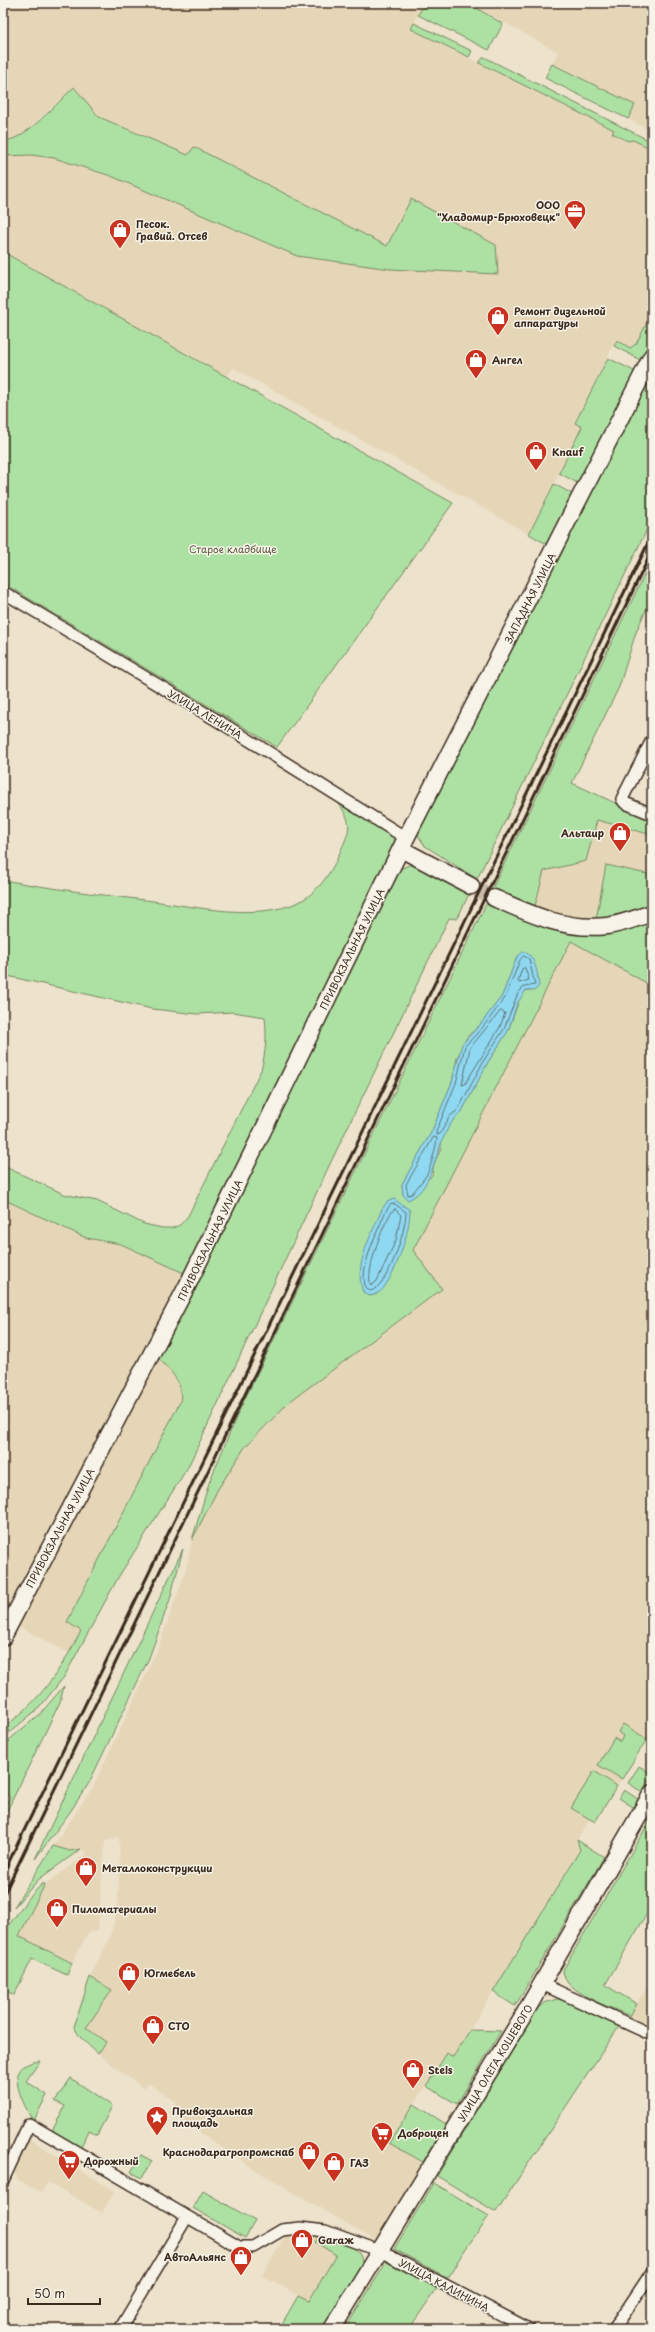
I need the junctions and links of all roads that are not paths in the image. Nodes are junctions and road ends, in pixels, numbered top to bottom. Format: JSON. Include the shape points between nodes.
{"nodes":[{"id":1,"x":652,"y":356,"type":"edge"},
{"id":2,"x":3,"y":592,"type":"edge"},
{"id":3,"x":652,"y":740,"type":"edge"},
{"id":4,"x":652,"y":814,"type":"edge"},
{"id":5,"x":404,"y":844,"type":"junction"},
{"id":6,"x":471,"y":886,"type":"tunnel mouth"},
{"id":7,"x":494,"y":898,"type":"tunnel mouth"},
{"id":8,"x":652,"y":913,"type":"edge"},
{"id":9,"x":3,"y":1637,"type":"edge"},
{"id":10,"x":652,"y":1793,"type":"edge"},
{"id":11,"x":542,"y":1984,"type":"junction"},
{"id":12,"x":652,"y":2036,"type":"edge"},
{"id":13,"x":3,"y":2180,"type":"edge"},
{"id":14,"x":187,"y":2217,"type":"junction"},
{"id":15,"x":380,"y":2251,"type":"junction"},
{"id":16,"x":652,"y":2272,"type":"edge"},
{"id":17,"x":120,"y":2329,"type":"edge"},
{"id":18,"x":332,"y":2329,"type":"edge"},
{"id":19,"x":529,"y":2329,"type":"edge"},
{"id":20,"x":614,"y":2329,"type":"edge"}],
"edges":[{"from":1,"to":5,"type":"main road","name":"ЗАПАДНАЯ УЛИЦА"},
{"from":2,"to":5,"type":"street","name":"УЛИЦА ЛЕНИНА","via":[[228,727]]},
{"from":3,"to":4,"type":"street","via":[[622,799],[625,803]]},
{"from":5,"to":6,"type":"main road","name":"УЛИЦА ЛЕНИНА"},
{"from":5,"to":9,"type":"main road","name":"ПРИВОКЗАЛЬНАЯ УЛИЦА","via":[[187,1286]]},
{"from":7,"to":8,"type":"main road","via":[[543,919],[573,926],[608,926]]},
{"from":10,"to":11,"type":"main road","name":"УЛИЦА ОЛЕГА КОШЕВОГО"},
{"from":11,"to":12,"type":"street"},
{"from":11,"to":15,"type":"main road","name":"УЛИЦА ОЛЕГА КОШЕВОГО"},
{"from":13,"to":14,"type":"street","via":[[29,2124]]},
{"from":14,"to":15,"type":"street","name":"УЛИЦА КАЛИНИНА","via":[[244,2248],[253,2247],[282,2230],[313,2228]]},
{"from":14,"to":17,"type":"street"},
{"from":15,"to":18,"type":"main road","name":"УЛИЦА ОЛЕГА КОШЕВОГО"},
{"from":15,"to":19,"type":"street","name":"УЛИЦА КАЛИНИНА"},
{"from":16,"to":20,"type":"street"}]}
